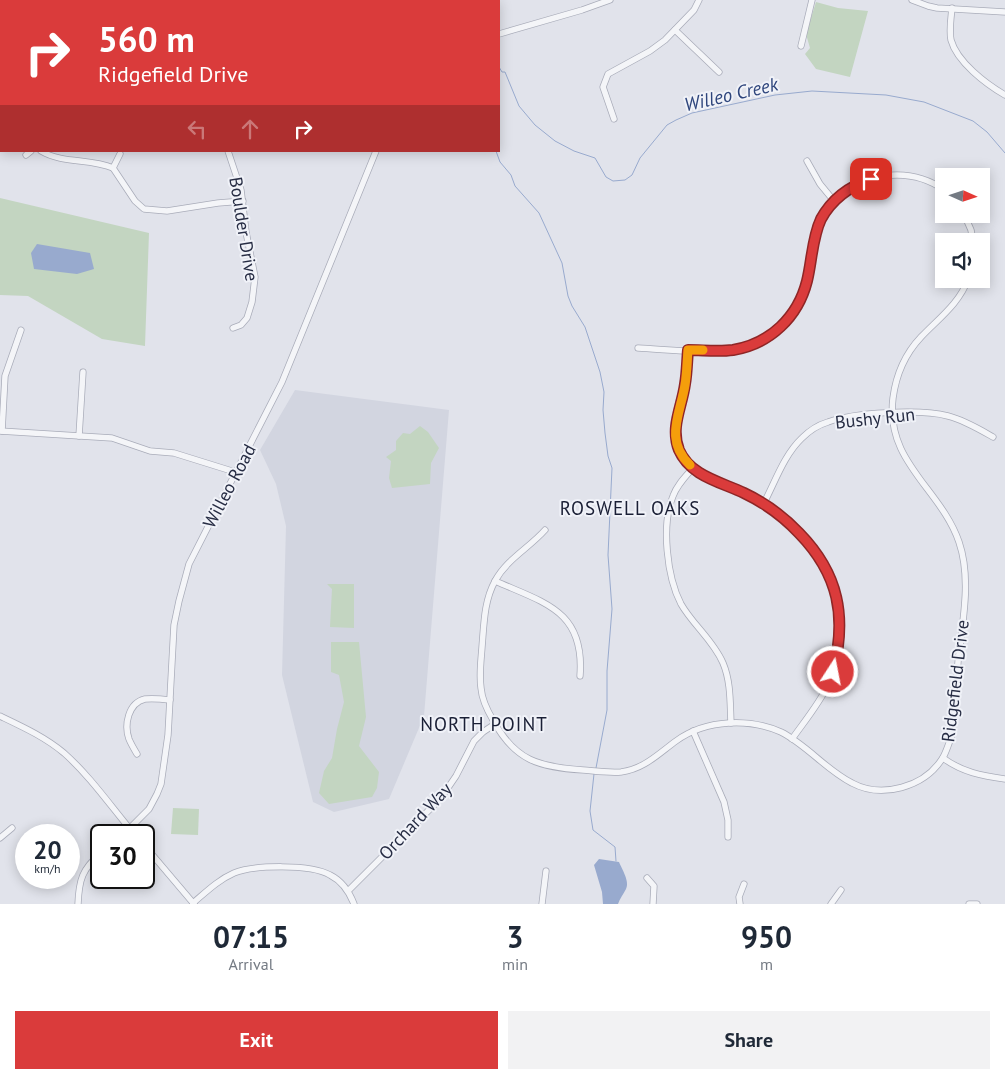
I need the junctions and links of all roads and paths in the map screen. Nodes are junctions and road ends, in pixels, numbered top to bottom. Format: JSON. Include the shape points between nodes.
{"nodes":[{"id":1,"x":610,"y":0,"type":"edge"},
{"id":2,"x":699,"y":0,"type":"edge"},
{"id":3,"x":812,"y":0,"type":"edge"},
{"id":4,"x":912,"y":0,"type":"edge"},
{"id":5,"x":952,"y":8,"type":"junction"},
{"id":6,"x":1005,"y":12,"type":"edge"},
{"id":7,"x":675,"y":30,"type":"junction"},
{"id":8,"x":500,"y":34,"type":"edge"},
{"id":9,"x":801,"y":46,"type":"dead end"},
{"id":10,"x":719,"y":72,"type":"dead end"},
{"id":11,"x":1005,"y":95,"type":"edge"},
{"id":12,"x":614,"y":119,"type":"dead end"},
{"id":13,"x":43,"y":152,"type":"edge"},
{"id":14,"x":228,"y":152,"type":"edge"},
{"id":15,"x":376,"y":152,"type":"edge"},
{"id":16,"x":120,"y":154,"type":"dead end"},
{"id":17,"x":808,"y":162,"type":"dead end"},
{"id":18,"x":113,"y":168,"type":"junction"},
{"id":19,"x":935,"y":185,"type":"edge"},
{"id":20,"x":834,"y":201,"type":"junction"},
{"id":21,"x":242,"y":202,"type":"junction"},
{"id":22,"x":964,"y":288,"type":"edge"},
{"id":23,"x":233,"y":328,"type":"dead end"},
{"id":24,"x":21,"y":330,"type":"dead end"},
{"id":25,"x":638,"y":348,"type":"dead end"},
{"id":26,"x":688,"y":350,"type":"junction"},
{"id":27,"x":82,"y":372,"type":"dead end"},
{"id":28,"x":892,"y":413,"type":"junction"},
{"id":29,"x":1,"y":431,"type":"edge"},
{"id":30,"x":79,"y":436,"type":"junction"},
{"id":31,"x":993,"y":437,"type":"dead end"},
{"id":32,"x":693,"y":468,"type":"junction"},
{"id":33,"x":235,"y":472,"type":"junction"},
{"id":34,"x":764,"y":503,"type":"junction"},
{"id":35,"x":545,"y":530,"type":"dead end"},
{"id":36,"x":495,"y":581,"type":"junction"},
{"id":37,"x":580,"y":676,"type":"dead end"},
{"id":38,"x":170,"y":700,"type":"junction"},
{"id":39,"x":0,"y":716,"type":"edge"},
{"id":40,"x":731,"y":723,"type":"junction"},
{"id":41,"x":495,"y":724,"type":"junction"},
{"id":42,"x":693,"y":731,"type":"junction"},
{"id":43,"x":792,"y":739,"type":"junction"},
{"id":44,"x":137,"y":754,"type":"dead end"},
{"id":45,"x":943,"y":758,"type":"junction"},
{"id":46,"x":1005,"y":779,"type":"edge"},
{"id":47,"x":127,"y":824,"type":"edge"},
{"id":48,"x":134,"y":824,"type":"edge"},
{"id":49,"x":12,"y":828,"type":"dead end"},
{"id":50,"x":728,"y":837,"type":"dead end"},
{"id":51,"x":0,"y":838,"type":"edge"},
{"id":52,"x":155,"y":858,"type":"edge"},
{"id":53,"x":90,"y":864,"type":"edge"},
{"id":54,"x":546,"y":871,"type":"dead end"},
{"id":55,"x":646,"y":878,"type":"dead end"},
{"id":56,"x":744,"y":884,"type":"dead end"},
{"id":57,"x":841,"y":890,"type":"dead end"},
{"id":58,"x":348,"y":891,"type":"junction"},
{"id":59,"x":78,"y":904,"type":"edge"},
{"id":60,"x":194,"y":904,"type":"edge"},
{"id":61,"x":354,"y":904,"type":"edge"},
{"id":62,"x":542,"y":904,"type":"edge"},
{"id":63,"x":653,"y":904,"type":"edge"},
{"id":64,"x":740,"y":904,"type":"edge"},
{"id":65,"x":831,"y":904,"type":"edge"},
{"id":66,"x":969,"y":904,"type":"edge"},
{"id":67,"x":977,"y":904,"type":"edge"}],
"edges":[{"from":1,"to":8,"type":"street"},
{"from":2,"to":7,"type":"street"},
{"from":3,"to":9,"type":"street"},
{"from":4,"to":5,"type":"street","via":[[928,6]]},
{"from":5,"to":6,"type":"street"},
{"from":5,"to":11,"type":"street","via":[[950,34],[955,49],[978,77]]},
{"from":7,"to":10,"type":"street"},
{"from":7,"to":12,"type":"street","via":[[650,50],[608,74],[604,87]]},
{"from":13,"to":18,"type":"street","via":[[61,160],[104,164]]},
{"from":14,"to":21,"type":"street","name":"Boulder Drive","via":[[239,180]]},
{"from":15,"to":33,"type":"street","name":"Willeo Road","via":[[282,382]]},
{"from":16,"to":18,"type":"street"},
{"from":17,"to":20,"type":"street"},
{"from":18,"to":21,"type":"street","via":[[144,209],[167,211]]},
{"from":19,"to":20,"type":"street","via":[[914,177],[886,176],[860,183]]},
{"from":20,"to":26,"type":"street","via":[[817,228],[802,296],[784,324],[764,339],[743,348]]},
{"from":21,"to":23,"type":"street","name":"Boulder Drive","via":[[254,267],[254,287],[247,318]]},
{"from":22,"to":28,"type":"street","name":"Ridgefield Drive","via":[[955,303],[920,338],[906,358],[895,385]]},
{"from":24,"to":29,"type":"street","via":[[5,376]]},
{"from":25,"to":26,"type":"street"},
{"from":26,"to":32,"type":"street","via":[[686,384],[675,433],[680,452]]},
{"from":27,"to":30,"type":"street"},
{"from":28,"to":31,"type":"street","name":"Bushy Run","via":[[950,416]]},
{"from":28,"to":34,"type":"street","name":"Bushy Run","via":[[841,418],[812,430],[792,450]]},
{"from":28,"to":45,"type":"street","name":"Ridgefield Drive","via":[[902,454],[949,521],[959,541],[964,563],[965,584],[952,730]]},
{"from":29,"to":30,"type":"street"},
{"from":30,"to":33,"type":"street","via":[[112,438]]},
{"from":32,"to":34,"type":"street"},
{"from":32,"to":40,"type":"street","via":[[678,487],[670,506],[669,568],[681,605],[713,644],[723,664],[729,687]]},
{"from":33,"to":38,"type":"street","name":"Willeo Road","via":[[193,555],[182,586],[174,628]]},
{"from":34,"to":43,"type":"street","via":[[789,523],[817,553],[831,576],[838,603],[839,643],[833,672],[822,696]]},
{"from":35,"to":36,"type":"street","name":"Ridgefield Drive","via":[[509,561]]},
{"from":36,"to":37,"type":"street","via":[[547,604],[565,619],[579,646]]},
{"from":36,"to":41,"type":"street","name":"Ridgefield Drive","via":[[485,610],[480,678],[484,701]]},
{"from":38,"to":44,"type":"street","via":[[144,700],[131,709],[128,738]]},
{"from":38,"to":48,"type":"street","name":"Willeo Road","via":[[159,790],[149,809]]},
{"from":39,"to":47,"type":"street","via":[[35,733],[63,753]]},
{"from":40,"to":42,"type":"street","name":"Ridgefield Drive"},
{"from":40,"to":43,"type":"street","name":"Ridgefield Drive","via":[[764,727]]},
{"from":41,"to":42,"type":"street","name":"Ridgefield Drive","via":[[513,748],[538,763],[558,768],[612,772],[643,765]]},
{"from":41,"to":58,"type":"street","name":"Orchard Way","via":[[474,741],[441,798]]},
{"from":42,"to":50,"type":"street","via":[[724,802]]},
{"from":43,"to":45,"type":"street","name":"Ridgefield Drive","via":[[845,779],[874,790],[912,785],[928,775]]},
{"from":45,"to":46,"type":"street","via":[[955,767]]},
{"from":49,"to":51,"type":"street"},
{"from":52,"to":60,"type":"street"},
{"from":53,"to":59,"type":"street","via":[[82,874]]},
{"from":54,"to":62,"type":"street"},
{"from":55,"to":63,"type":"street","via":[[654,886]]},
{"from":56,"to":64,"type":"street"},
{"from":57,"to":65,"type":"street"},
{"from":58,"to":60,"type":"street","via":[[336,878],[320,871],[259,868],[242,870],[226,877]]},
{"from":58,"to":61,"type":"street"},
{"from":66,"to":67,"type":"street"}]}
